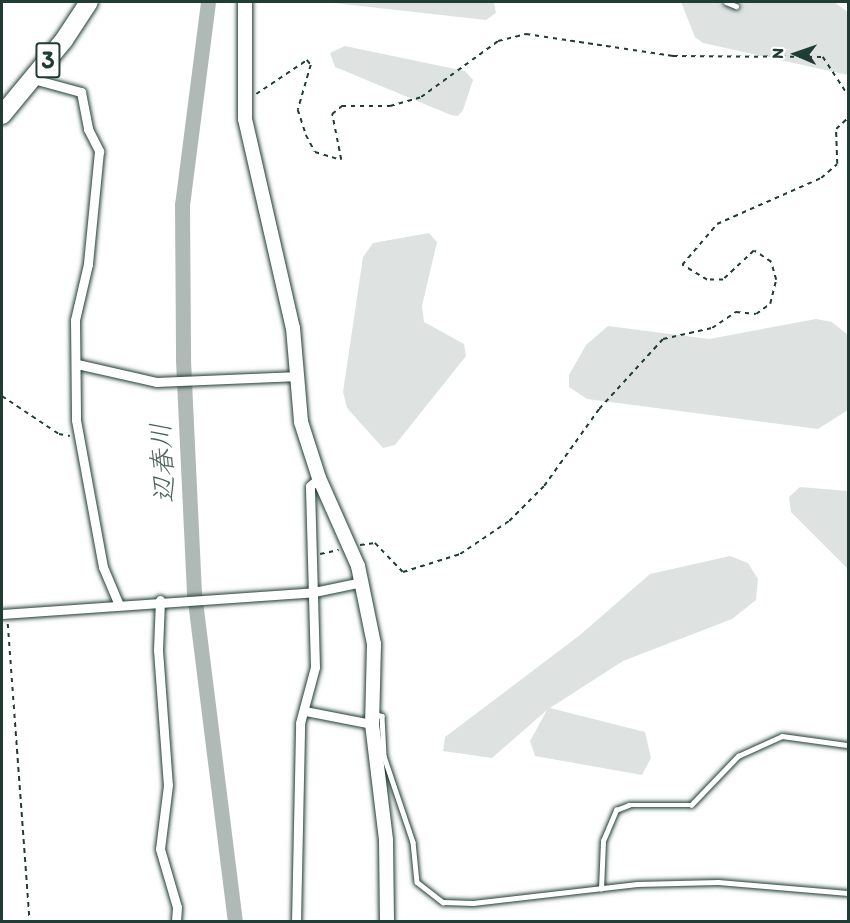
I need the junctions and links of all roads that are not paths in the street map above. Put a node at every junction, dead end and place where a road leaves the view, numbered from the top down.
1 (89, 2) edge
2 (245, 2) edge
3 (726, 2) edge
4 (736, 6) dead end
5 (33, 79) junction
6 (2, 115) edge
7 (77, 364) junction
8 (299, 376) junction
9 (319, 478) junction
10 (362, 582) junction
11 (314, 592) junction
12 (159, 600) junction
13 (119, 605) junction
14 (2, 614) edge
15 (305, 711) junction
16 (372, 719) junction
17 (849, 745) edge
18 (601, 889) junction
19 (849, 893) edge
20 (176, 921) edge
21 (296, 921) edge
22 (387, 921) edge

1 - 5 highway, 3
2 - 8 street
3 - 4 lane
5 - 6 highway, 3
5 - 7 street
7 - 8 street
7 - 13 street
8 - 9 street
9 - 10 street
9 - 11 street
10 - 11 street
10 - 16 street
11 - 12 street
11 - 15 street
12 - 13 street
12 - 20 street
13 - 14 street
15 - 16 street
15 - 21 street
16 - 18 lane
16 - 22 street
17 - 18 lane
18 - 19 lane

